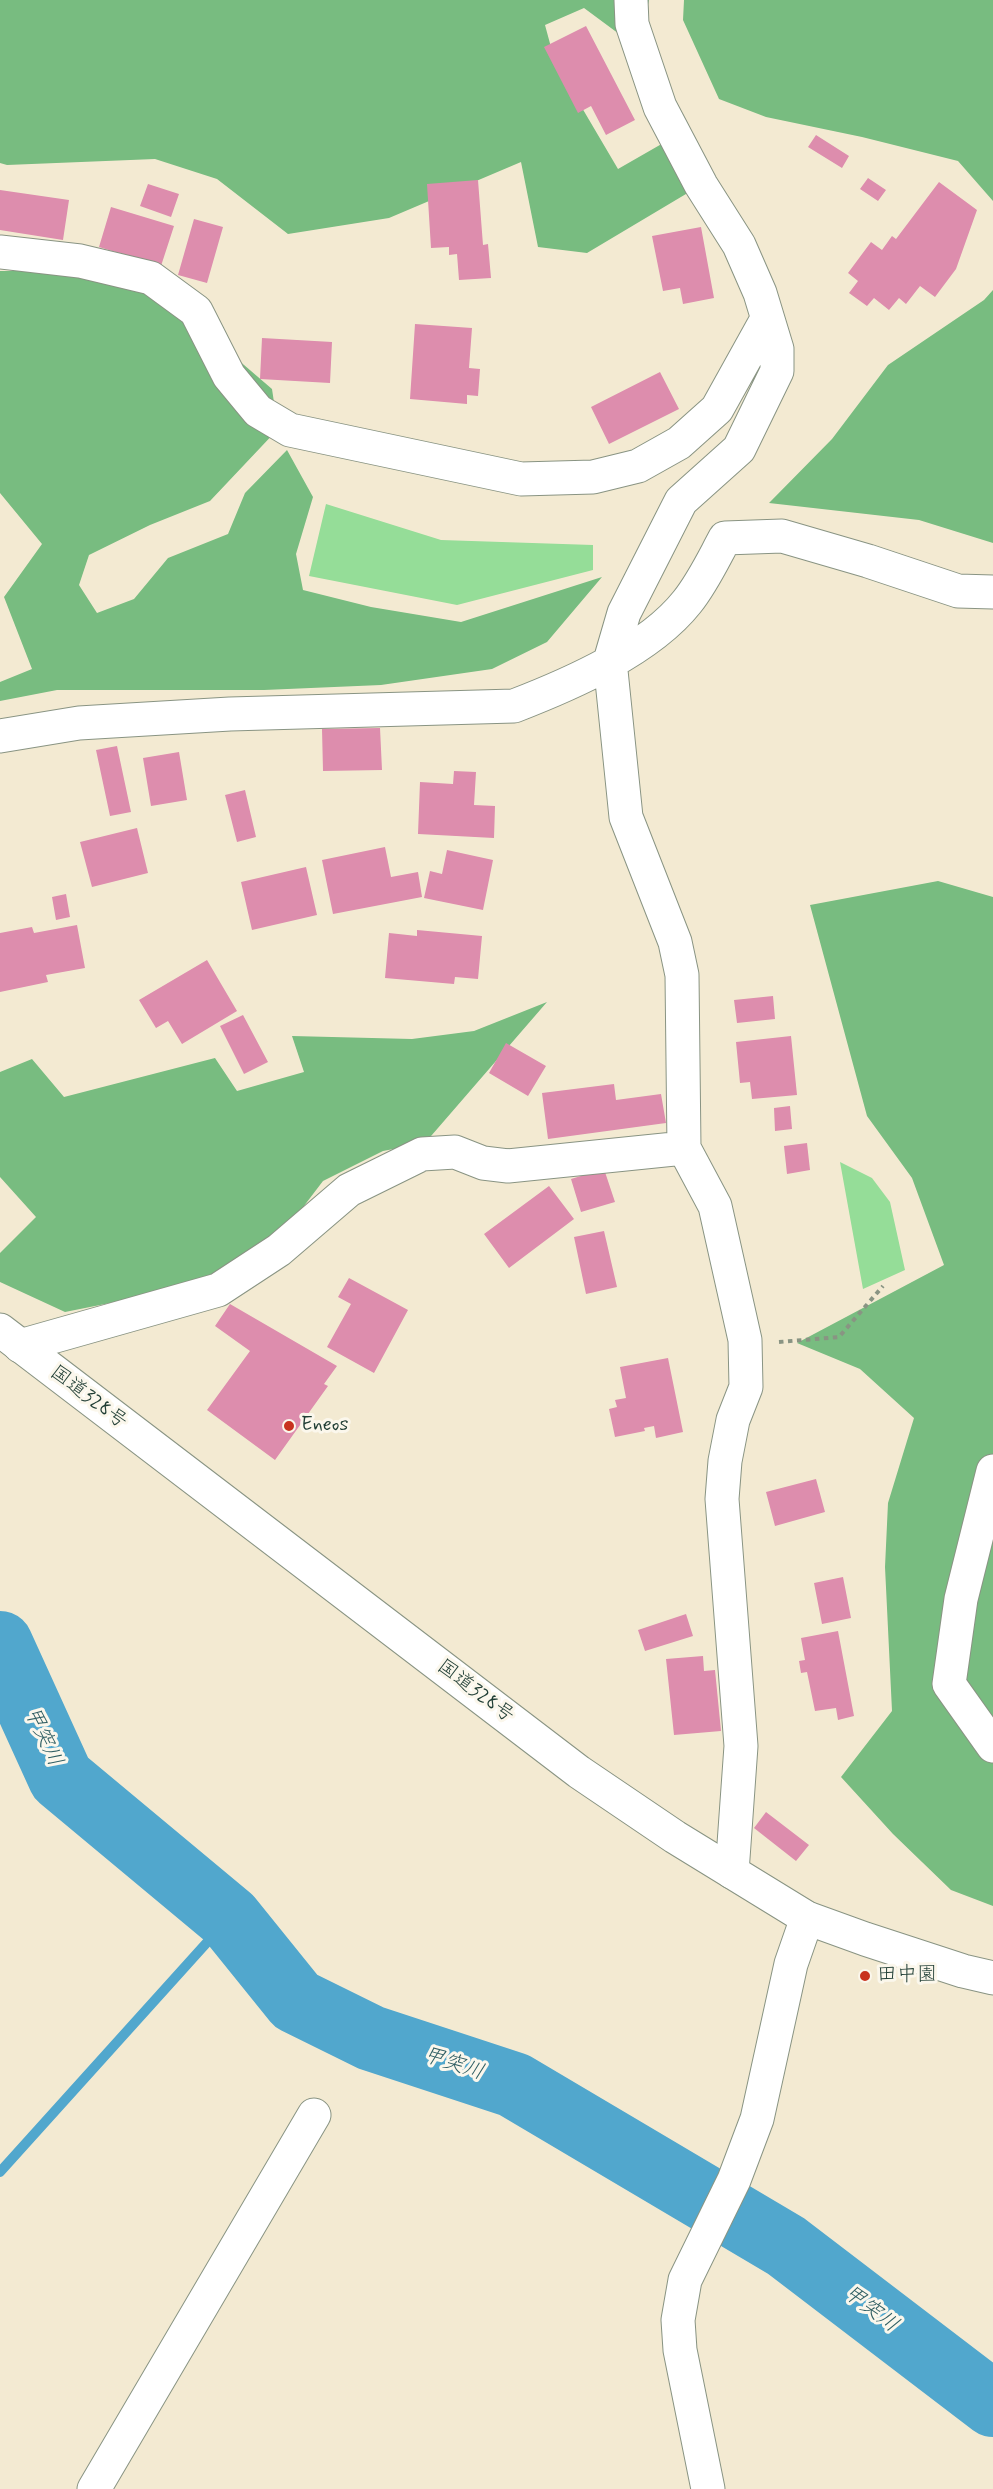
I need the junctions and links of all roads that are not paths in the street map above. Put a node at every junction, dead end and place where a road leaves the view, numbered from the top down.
1 (631, 0) edge
2 (0, 252) edge
3 (767, 319) junction
4 (993, 592) edge
5 (610, 661) junction
6 (0, 736) edge
7 (684, 1148) junction
8 (10, 1338) edge
9 (993, 1471) edge
10 (993, 1746) edge
11 (732, 1872) junction
12 (807, 1918) junction
13 (993, 1978) edge
14 (315, 2115) dead end
15 (94, 2489) edge
16 (708, 2489) edge

1 - 3 main road
2 - 3 main road
3 - 5 main road
4 - 5 main road
5 - 6 main road
5 - 7 main road
7 - 8 main road
7 - 11 main road
8 - 11 main road, 国道328号
9 - 10 main road
11 - 12 main road, 国道328号
12 - 13 main road, 国道328号
12 - 16 main road
14 - 15 main road

